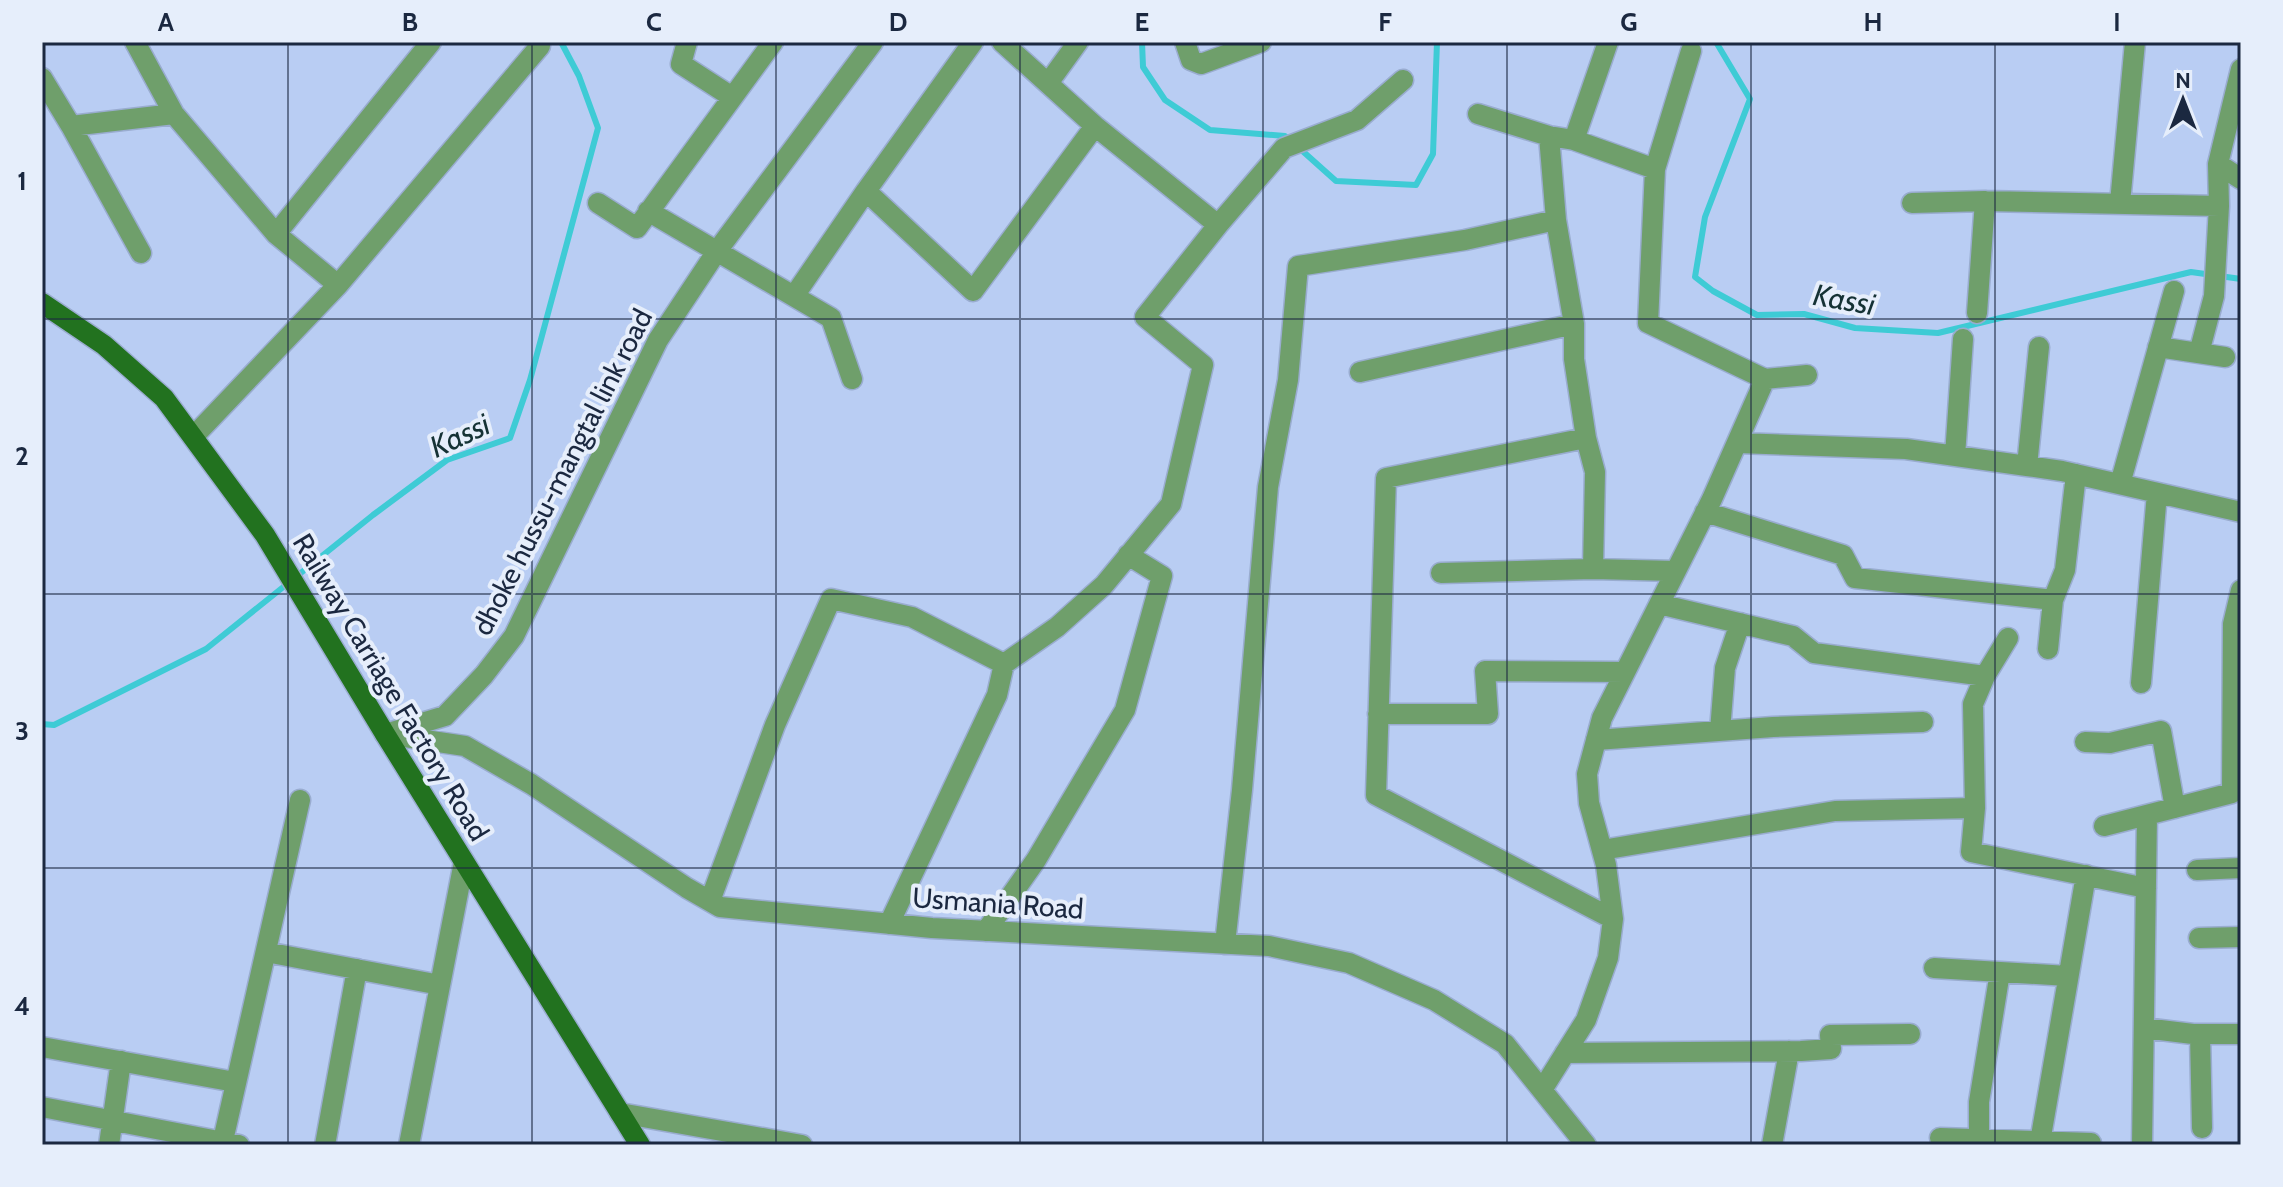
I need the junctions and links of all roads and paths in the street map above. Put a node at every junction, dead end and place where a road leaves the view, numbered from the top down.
1 (135, 42) edge
2 (431, 42) edge
3 (687, 42) edge
4 (773, 42) edge
5 (873, 42) edge
6 (973, 42) edge
7 (1002, 42) edge
8 (1078, 42) edge
9 (1185, 42) edge
10 (1261, 42) edge
11 (1608, 42) edge
12 (2135, 42) edge
13 (540, 46) dead end
14 (1691, 51) dead end
15 (2241, 69) edge
16 (42, 78) edge
17 (1403, 80) dead end
18 (1049, 82) junction
19 (732, 97) junction
20 (174, 114) junction
21 (1478, 114) dead end
22 (71, 126) junction
23 (1095, 126) junction
24 (1549, 136) junction
25 (1574, 140) junction
26 (2218, 164) junction
27 (1655, 169) junction
28 (2241, 179) edge
29 (866, 191) junction
30 (1985, 201) junction
31 (598, 203) dead end
32 (1912, 203) dead end
33 (2120, 203) junction
34 (2219, 206) junction
35 (648, 211) junction
36 (1556, 220) junction
37 (1218, 225) junction
38 (276, 234) junction
39 (717, 251) junction
40 (141, 253) dead end
41 (338, 285) junction
42 (2174, 291) dead end
43 (794, 296) junction
44 (42, 303) edge
45 (1977, 313) dead end
46 (1574, 324) junction
47 (1963, 339) dead end
48 (2039, 347) dead end
49 (2158, 347) junction
50 (2199, 353) junction
51 (2225, 357) dead end
52 (1360, 372) dead end
53 (1807, 375) dead end
54 (852, 379) dead end
55 (1765, 379) junction
56 (194, 436) junction
57 (1586, 438) junction
58 (1738, 443) junction
59 (1955, 456) junction
60 (2027, 466) junction
61 (2076, 474) junction
62 (2120, 484) junction
63 (2157, 493) junction
64 (1705, 512) junction
65 (2241, 512) edge
66 (1128, 555) junction
67 (1593, 569) junction
68 (1675, 571) junction
69 (1441, 573) dead end
70 (2053, 600) junction
71 (2240, 601) edge
72 (1659, 604) junction
73 (1740, 623) junction
74 (2008, 638) dead end
75 (2048, 649) dead end
76 (1004, 664) junction
77 (1625, 672) junction
78 (1985, 676) junction
79 (2141, 683) dead end
80 (2237, 708) edge
81 (1378, 714) junction
82 (1923, 722) dead end
83 (1720, 731) junction
84 (385, 734) junction
85 (1596, 740) junction
86 (2085, 742) dead end
87 (2237, 770) edge
88 (300, 800) dead end
89 (1975, 808) junction
90 (2175, 808) junction
91 (2147, 815) junction
92 (2104, 826) dead end
93 (1602, 850) junction
94 (464, 862) junction
95 (2241, 868) edge
96 (2197, 870) dead end
97 (2086, 875) junction
98 (2146, 888) junction
99 (710, 901) junction
100 (1613, 919) junction
101 (889, 924) junction
102 (986, 931) junction
103 (2241, 937) edge
104 (2199, 938) dead end
105 (1225, 944) junction
106 (266, 952) junction
107 (1934, 968) dead end
108 (357, 969) junction
109 (2000, 972) junction
110 (2068, 976) junction
111 (440, 985) junction
112 (2144, 1028) junction
113 (1910, 1034) dead end
114 (2200, 1034) junction
115 (2241, 1034) edge
116 (42, 1047) edge
117 (1789, 1051) junction
118 (1565, 1053) junction
119 (121, 1061) junction
120 (235, 1082) junction
121 (1542, 1090) junction
122 (42, 1107) edge
123 (620, 1113) junction
124 (113, 1120) junction
125 (2202, 1128) dead end
126 (1940, 1138) dead end
127 (1979, 1139) junction
128 (2040, 1142) junction
129 (2091, 1143) edge
130 (228, 1144) edge
131 (109, 1145) edge
132 (325, 1145) edge
133 (409, 1145) edge
134 (640, 1145) edge
135 (802, 1145) edge
136 (1586, 1145) edge
137 (1772, 1145) edge
138 (2142, 1145) edge

1 - 20 street
2 - 38 street
3 - 19 street
4 - 19 street
5 - 39 street, dhoke hussu-mangtal link road
6 - 29 street
7 - 18 street
8 - 18 street
9 - 10 street
11 - 25 street
12 - 33 street
13 - 41 street
14 - 27 street
15 - 26 street
16 - 22 street
17 - 37 street
18 - 23 street
19 - 35 street
20 - 22 street
20 - 38 street
21 - 24 street
22 - 40 street
23 - 29 street
23 - 37 street
24 - 25 street
24 - 36 street
25 - 27 street
26 - 28 street
26 - 34 street
27 - 55 street
29 - 43 street
30 - 32 street
30 - 33 street
30 - 45 street
31 - 35 street
33 - 34 street
34 - 50 street
35 - 39 street
36 - 46 street
36 - 105 street
37 - 66 street
38 - 41 street
39 - 43 street
39 - 84 street, dhoke hussu-mangtal link road
41 - 56 street
42 - 49 street
43 - 54 street
44 - 56 main road, Railway Carriage Factory Road
46 - 52 street
46 - 57 street
47 - 59 street
48 - 60 street
49 - 50 street
49 - 62 street
50 - 51 street
53 - 55 street
55 - 58 street
56 - 84 main road, Railway Carriage Factory Road
57 - 67 street
57 - 81 street
58 - 59 street
58 - 64 street
59 - 60 street
60 - 61 street
61 - 62 street
61 - 70 street
62 - 63 street
63 - 65 street
63 - 79 street
64 - 68 street
64 - 70 street
66 - 76 street
66 - 102 street
67 - 68 street
67 - 69 street
68 - 72 street
70 - 75 street
71 - 80 street
72 - 73 street
72 - 77 street
73 - 78 street
73 - 83 street
74 - 78 street
76 - 99 street
76 - 101 street
77 - 81 street
77 - 85 street
78 - 89 street
80 - 87 street
81 - 100 street
82 - 83 street
83 - 85 street
84 - 94 main road, Railway Carriage Factory Road
84 - 99 street, Usmania Road
85 - 93 street
86 - 90 street
87 - 90 street
88 - 106 street
89 - 93 street
89 - 97 street
90 - 91 street
91 - 92 street
91 - 98 street
93 - 100 street
94 - 111 street
94 - 123 main road, Railway Carriage Factory Road
95 - 96 street
97 - 98 street
97 - 110 street
98 - 112 street
99 - 101 street, Usmania Road
100 - 118 street
101 - 102 street, Usmania Road
102 - 105 street, Usmania Road
103 - 104 street
105 - 121 street, Usmania Road
106 - 108 street
106 - 120 street
107 - 109 street
108 - 111 street
108 - 132 street
109 - 110 street
109 - 127 street
110 - 128 street
111 - 133 street
112 - 114 street
112 - 138 street
113 - 117 street
114 - 115 street
114 - 125 street
116 - 119 street
117 - 118 street
117 - 137 street
118 - 121 street
119 - 120 street
119 - 124 street
120 - 130 street
121 - 136 street, Usmania Road
122 - 124 street
123 - 134 main road, Railway Carriage Factory Road
123 - 135 street
124 - 130 street
124 - 131 street
126 - 127 street
127 - 128 street
128 - 129 street

